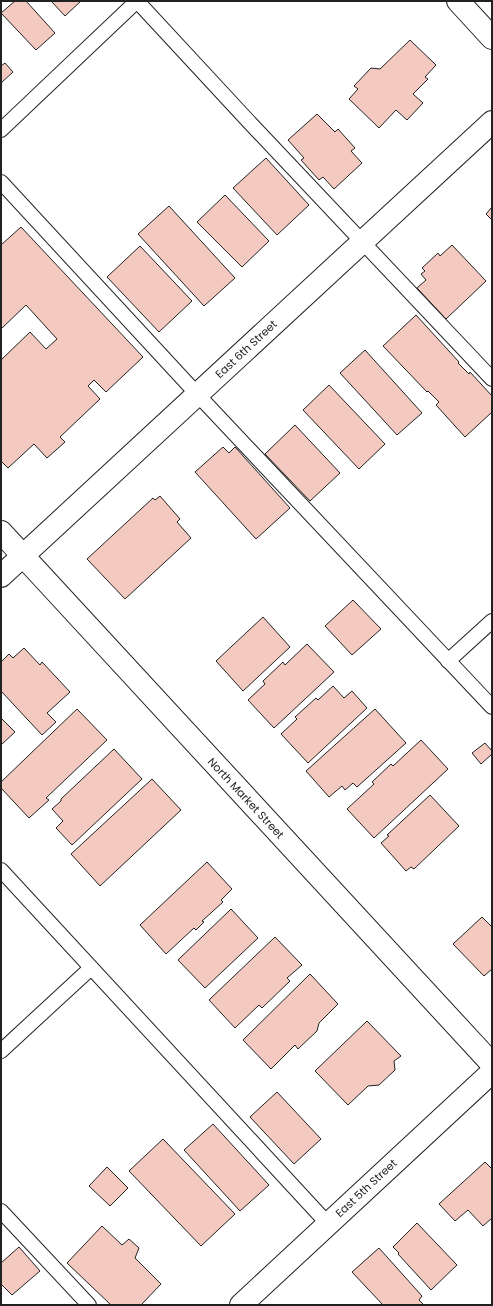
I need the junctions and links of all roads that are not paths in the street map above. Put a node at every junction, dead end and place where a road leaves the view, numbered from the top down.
1 (137, 1) edge
2 (458, 1) edge
3 (492, 38) edge
4 (492, 122) edge
5 (1, 130) edge
6 (1, 182) edge
7 (362, 242) junction
8 (492, 379) edge
9 (197, 394) junction
10 (1, 532) edge
11 (23, 556) junction
12 (1, 576) edge
13 (492, 621) edge
14 (448, 661) junction
15 (492, 707) edge
16 (1, 870) edge
17 (92, 968) junction
18 (1, 1051) edge
19 (492, 1064) edge
20 (492, 1072) edge
21 (1, 1211) edge
22 (328, 1224) junction
23 (89, 1305) edge
24 (241, 1305) edge

1 - 5 lane
1 - 7 lane
2 - 3 street
4 - 7 street, East 6th Street
6 - 9 lane
7 - 8 lane
7 - 9 street, East 6th Street
9 - 11 street, East 6th Street
9 - 14 lane
10 - 11 street, North Market Street
11 - 12 street, East 6th Street
11 - 19 street, North Market Street
13 - 14 lane
14 - 15 lane
16 - 17 lane
17 - 18 lane
17 - 22 lane
20 - 22 street, East 5th Street
21 - 23 lane
22 - 24 street, East 5th Street

